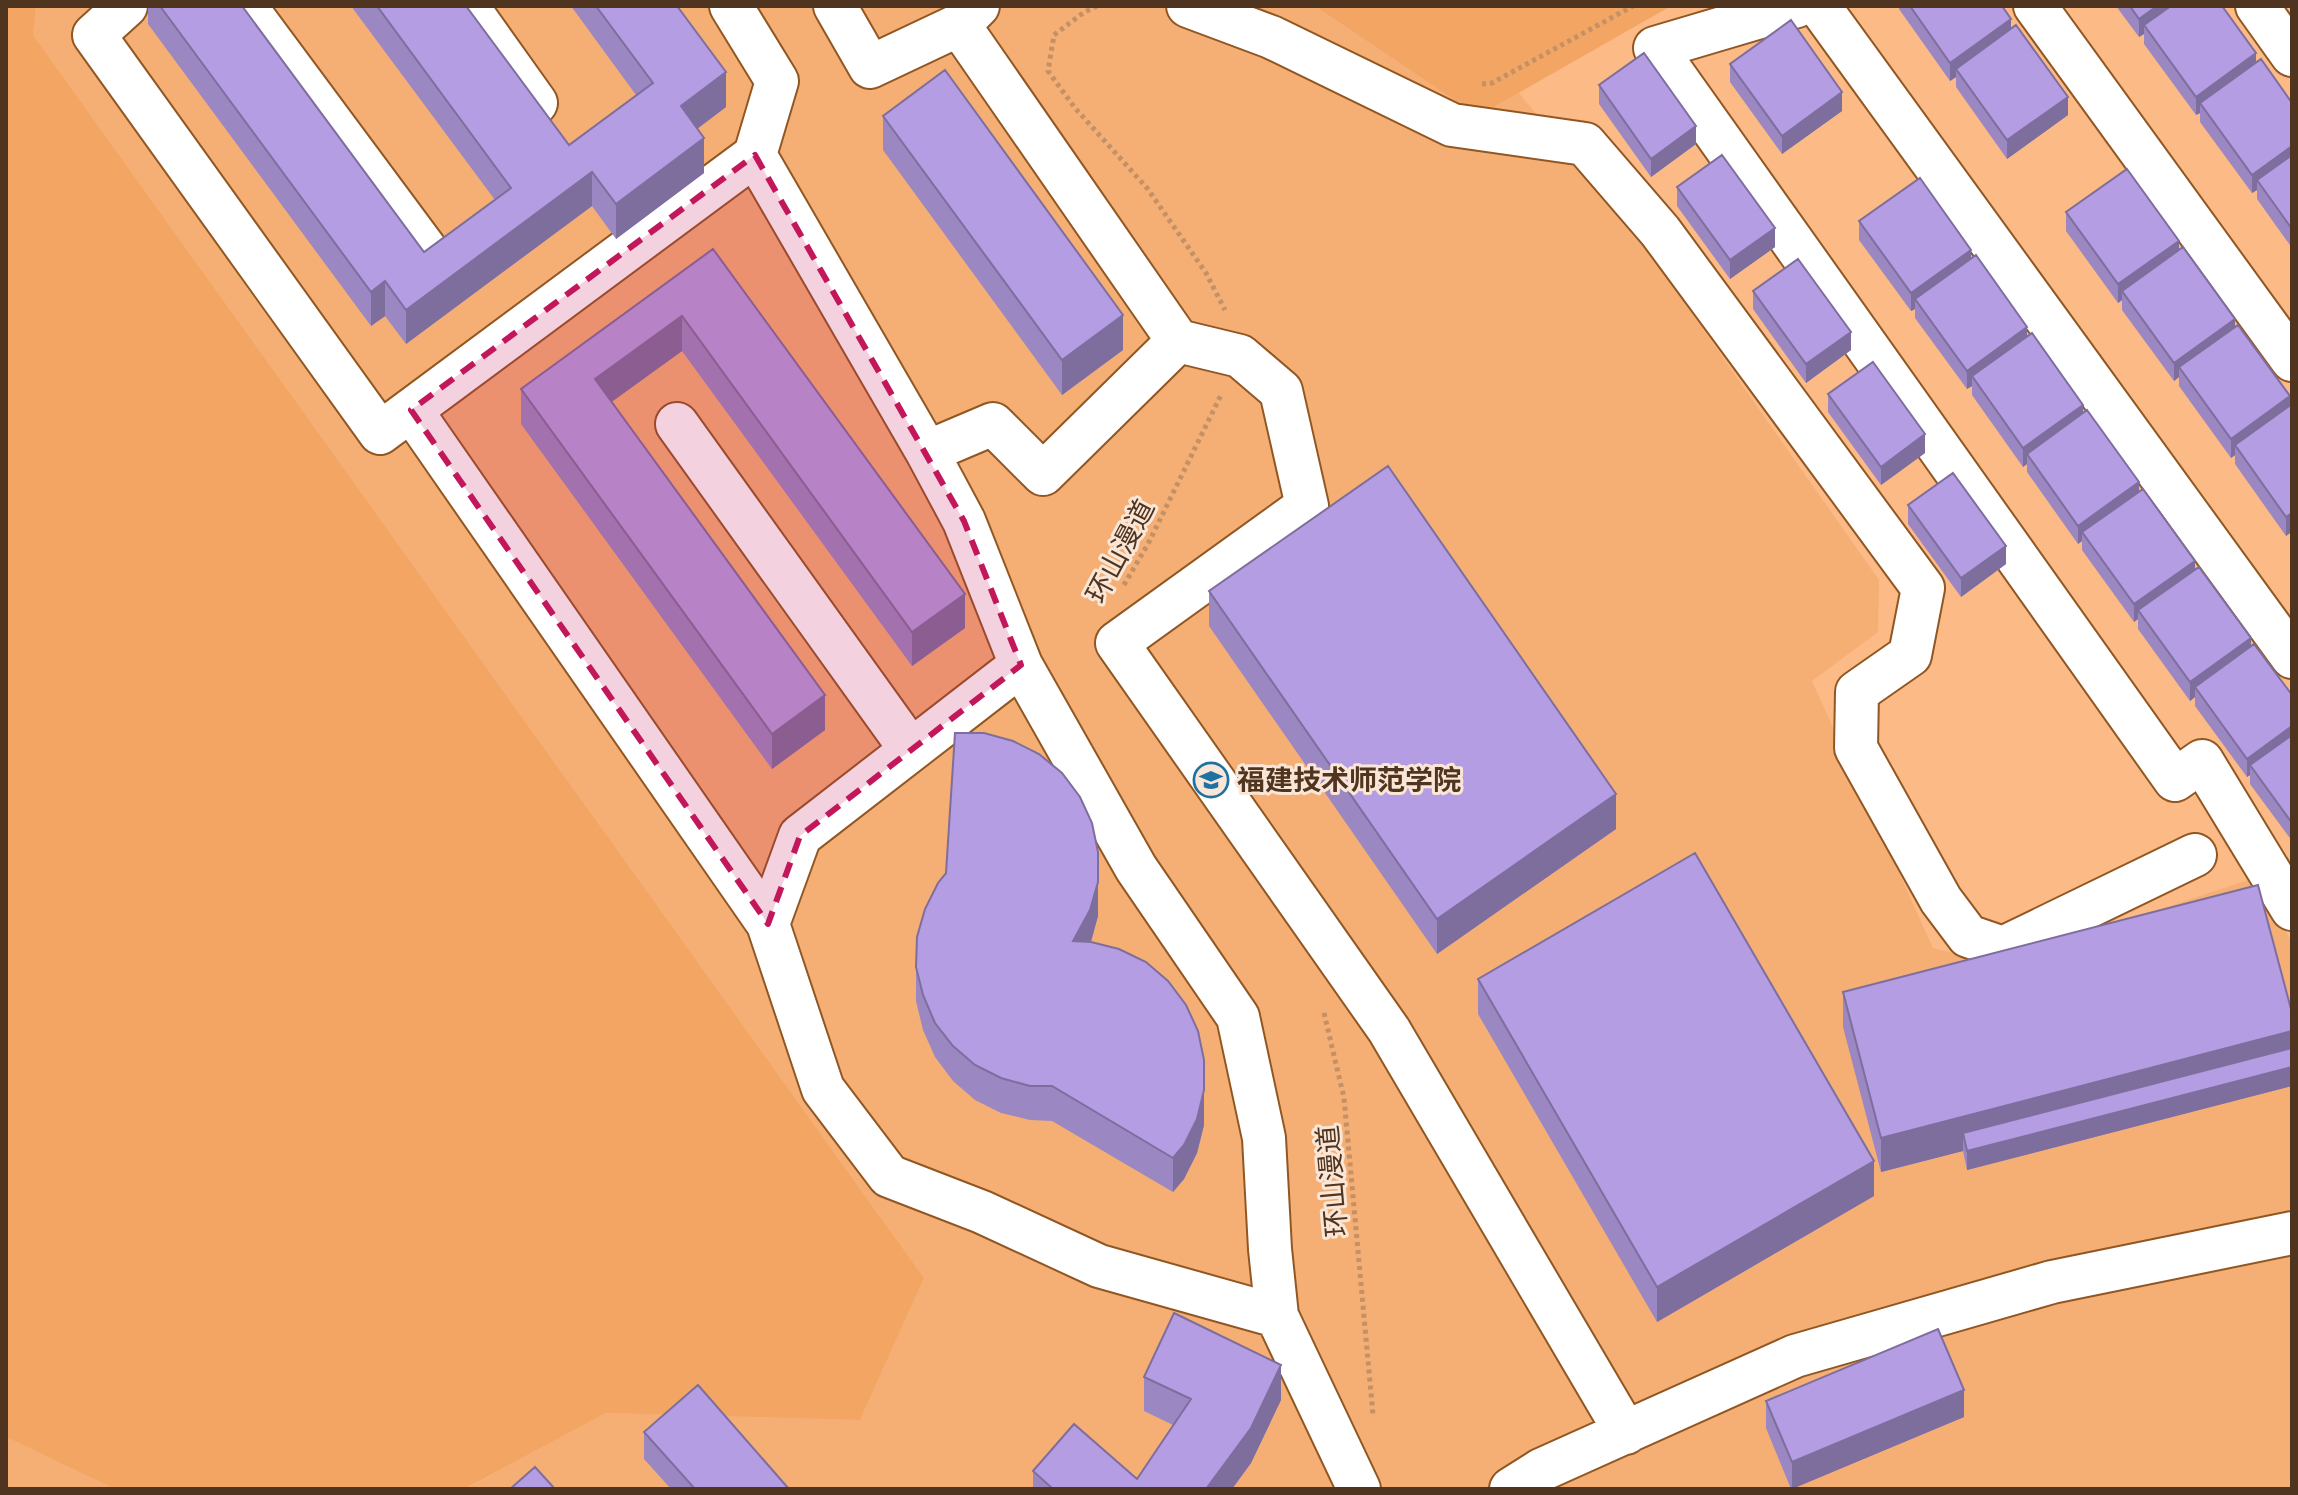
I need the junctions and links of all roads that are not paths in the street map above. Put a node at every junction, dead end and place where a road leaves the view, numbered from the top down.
1 (126, 6) edge
2 (245, 6) edge
3 (467, 6) edge
4 (731, 6) edge
5 (835, 6) edge
6 (1188, 6) edge
7 (1797, 6) edge
8 (1819, 6) edge
9 (2035, 6) edge
10 (2257, 6) edge
11 (969, 16) edge
12 (2292, 55) edge
13 (558, 134) edge
14 (755, 155) junction
15 (435, 262) edge
16 (1178, 341) junction
17 (2292, 360) edge
18 (411, 410) junction
19 (677, 424) dead end
20 (927, 452) junction
21 (2292, 657) edge
22 (1021, 665) junction
23 (911, 750) junction
24 (2195, 855) dead end
25 (2292, 909) edge
26 (768, 924) junction
27 (2292, 1233) edge
28 (1277, 1316) junction
29 (1626, 1433) junction
30 (1359, 1489) edge
31 (1511, 1489) edge

1 - 18 street
2 - 15 street
3 - 13 street
4 - 14 street
5 - 11 street
6 - 24 street
7 - 25 street
8 - 21 street
9 - 17 street
10 - 12 street
11 - 16 street
14 - 18 street
14 - 20 street
16 - 20 street
16 - 29 street
18 - 26 street
19 - 23 street
20 - 22 street
22 - 23 street
22 - 28 street
23 - 26 street
26 - 28 street
27 - 29 street
28 - 30 street
29 - 31 street

